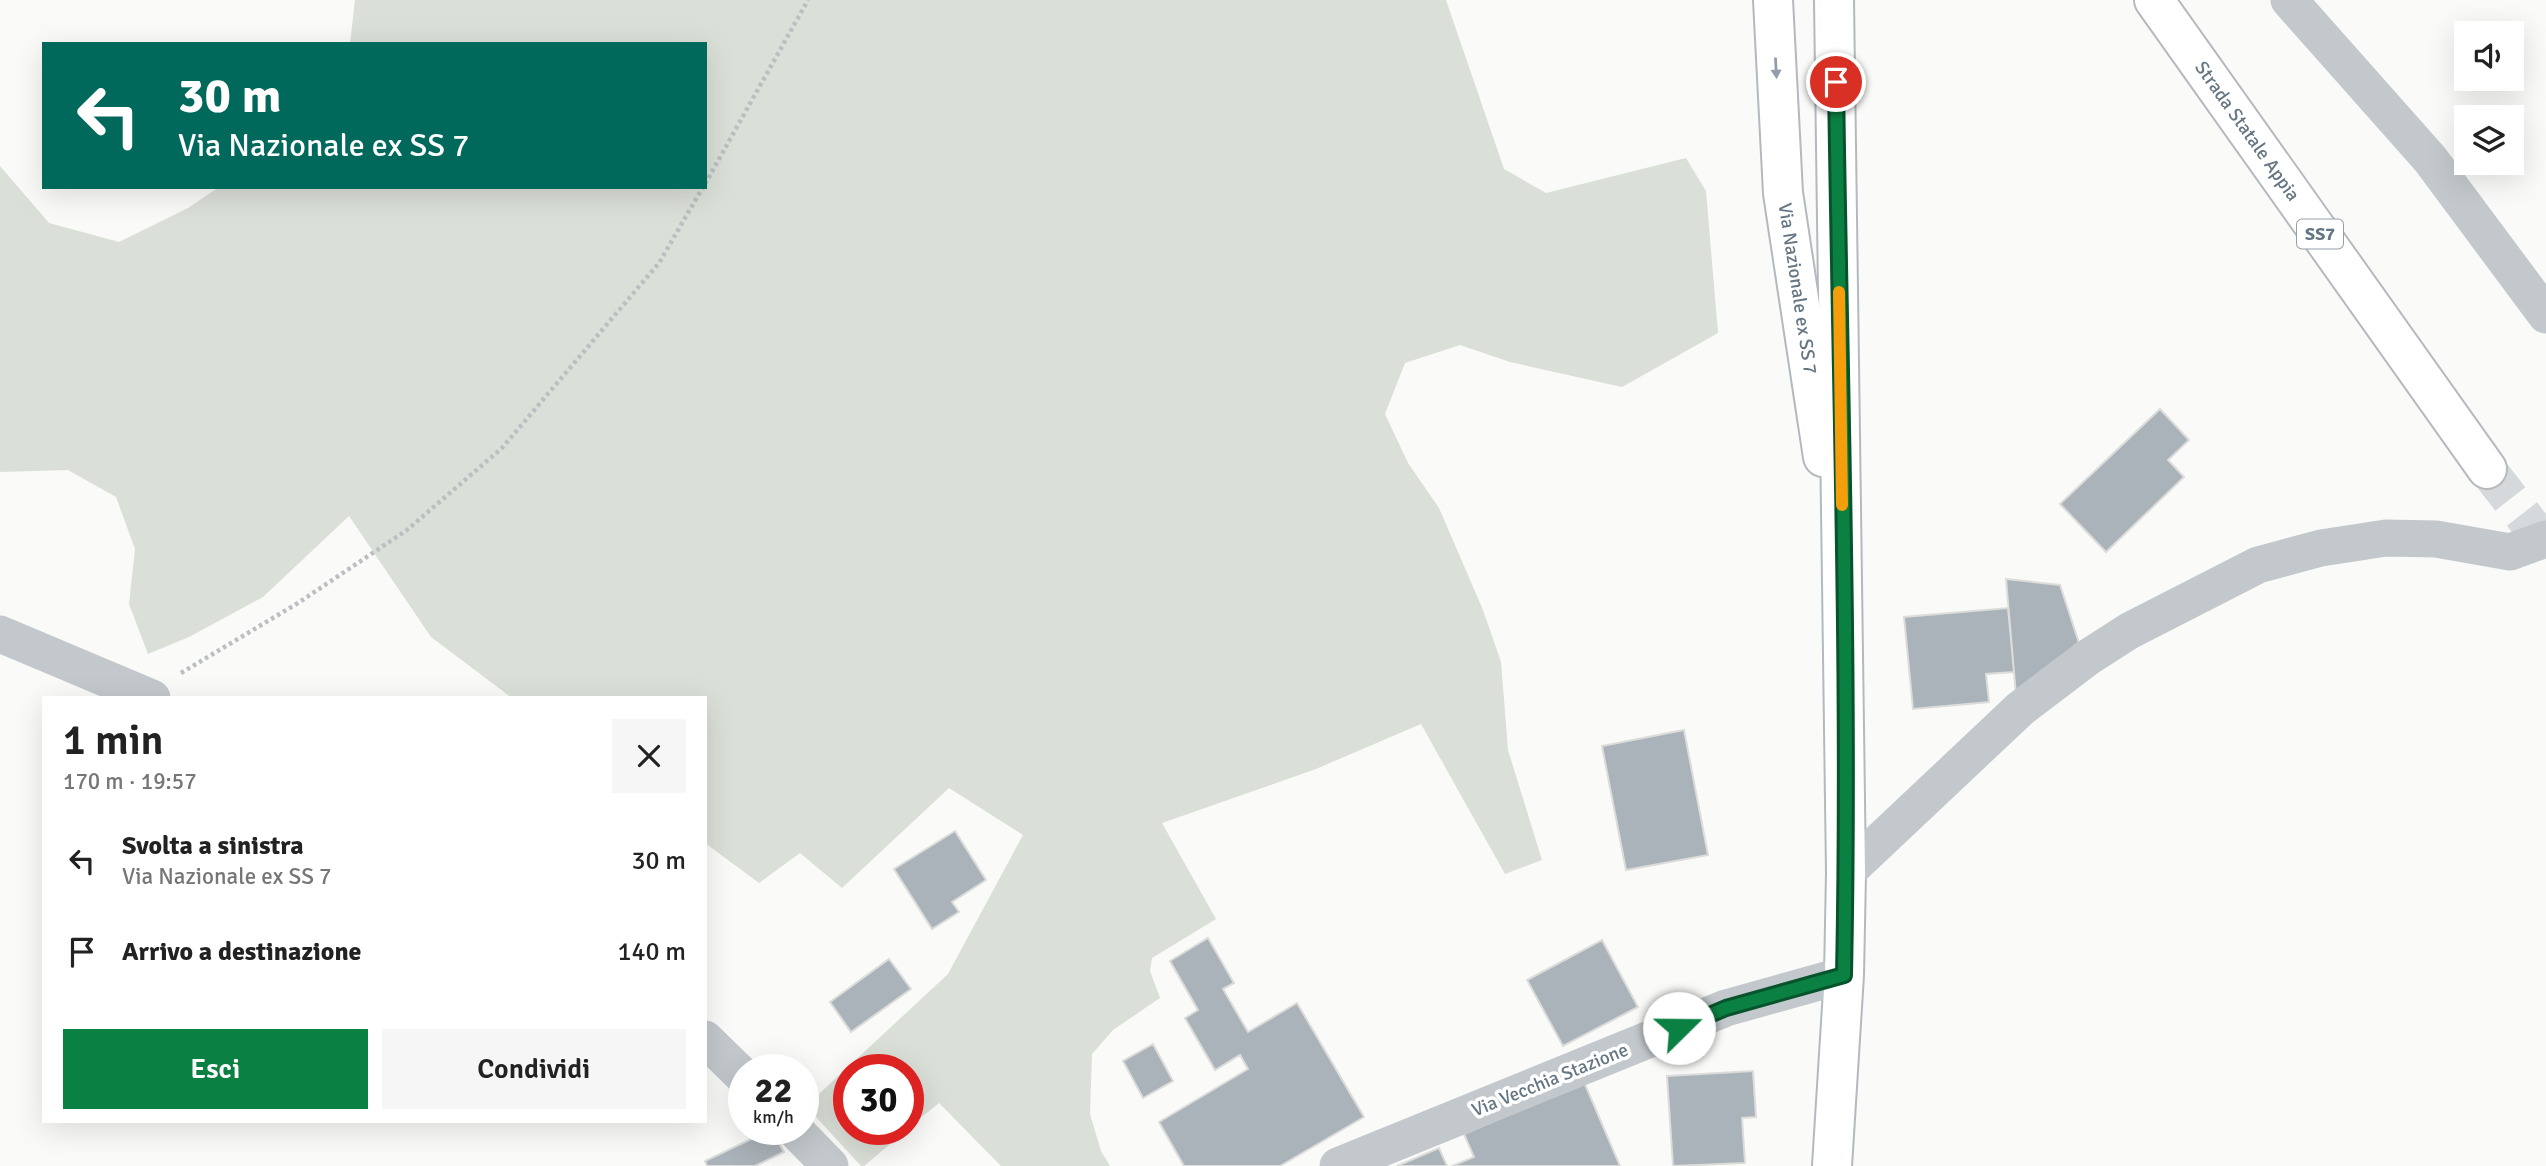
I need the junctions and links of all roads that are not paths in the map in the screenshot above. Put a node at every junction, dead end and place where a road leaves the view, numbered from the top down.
1 (1773, 0) edge
2 (1834, 0) edge
3 (2154, 0) edge
4 (2289, 0) edge
5 (2546, 315) edge
6 (2487, 469) tunnel mouth
7 (2546, 539) edge
8 (1843, 576) junction
9 (0, 634) edge
10 (148, 696) edge
11 (1846, 873) junction
12 (1844, 975) junction
13 (707, 1041) edge
14 (728, 1061) edge
15 (810, 1145) edge
16 (830, 1166) edge
17 (1338, 1166) edge
18 (1832, 1166) edge

1 -> 8 street, Via Nazionale ex SS 7
2 - 8 street, Via Nazionale ex SS 7
3 - 6 street, Strada Statale Appia / SS7
4 - 5 street
7 - 11 street
8 - 11 street, Via Nazionale ex SS 7
9 - 10 street
11 - 12 street, Via Nazionale ex SS 7
12 - 17 street, Via Vecchia Stazione
12 - 18 street, Via Nazionale ex SS 7
13 - 14 street
15 - 16 street

